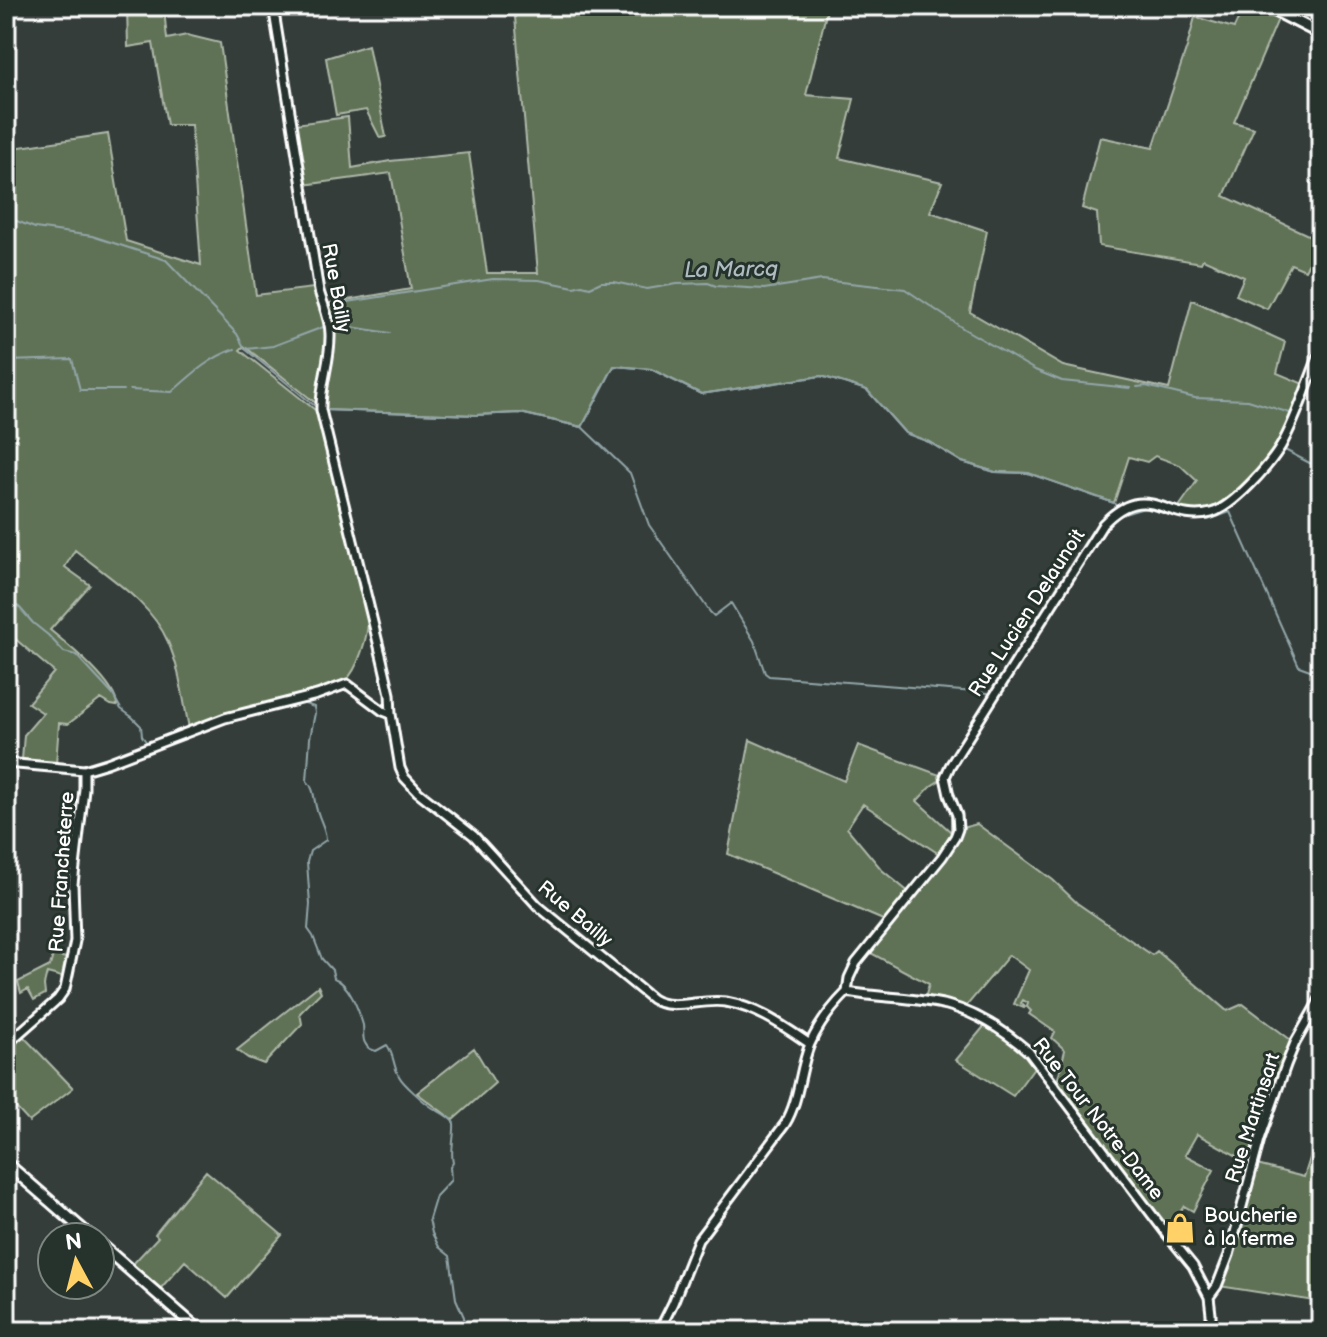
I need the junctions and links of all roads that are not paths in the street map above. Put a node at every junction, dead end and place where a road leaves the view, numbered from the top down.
1 (273, 6) edge
2 (1266, 6) edge
3 (1321, 34) edge
4 (1321, 350) edge
5 (391, 714) junction
6 (6, 763) edge
7 (84, 770) junction
8 (847, 992) junction
9 (1321, 997) edge
10 (810, 1044) junction
11 (6, 1045) edge
12 (6, 1163) edge
13 (73, 1221) edge
14 (116, 1258) edge
15 (1209, 1297) junction
16 (200, 1331) edge
17 (659, 1331) edge
18 (1211, 1331) edge

1 - 5 street, Rue Bailly
2 - 3 street
4 - 8 street, Rue Lucien Delaunoit
5 - 7 street, Rue Francheterre
5 - 10 street, Rue Bailly
6 - 7 street, Rue Francheterre
7 - 11 street, Rue Francheterre
8 - 10 street
8 - 15 street, Rue Tour Notre-Dame
9 - 15 street, Rue Martinsart
10 - 17 street
12 - 13 street
14 - 16 street
15 - 18 street, Rue Tour Notre-Dame

